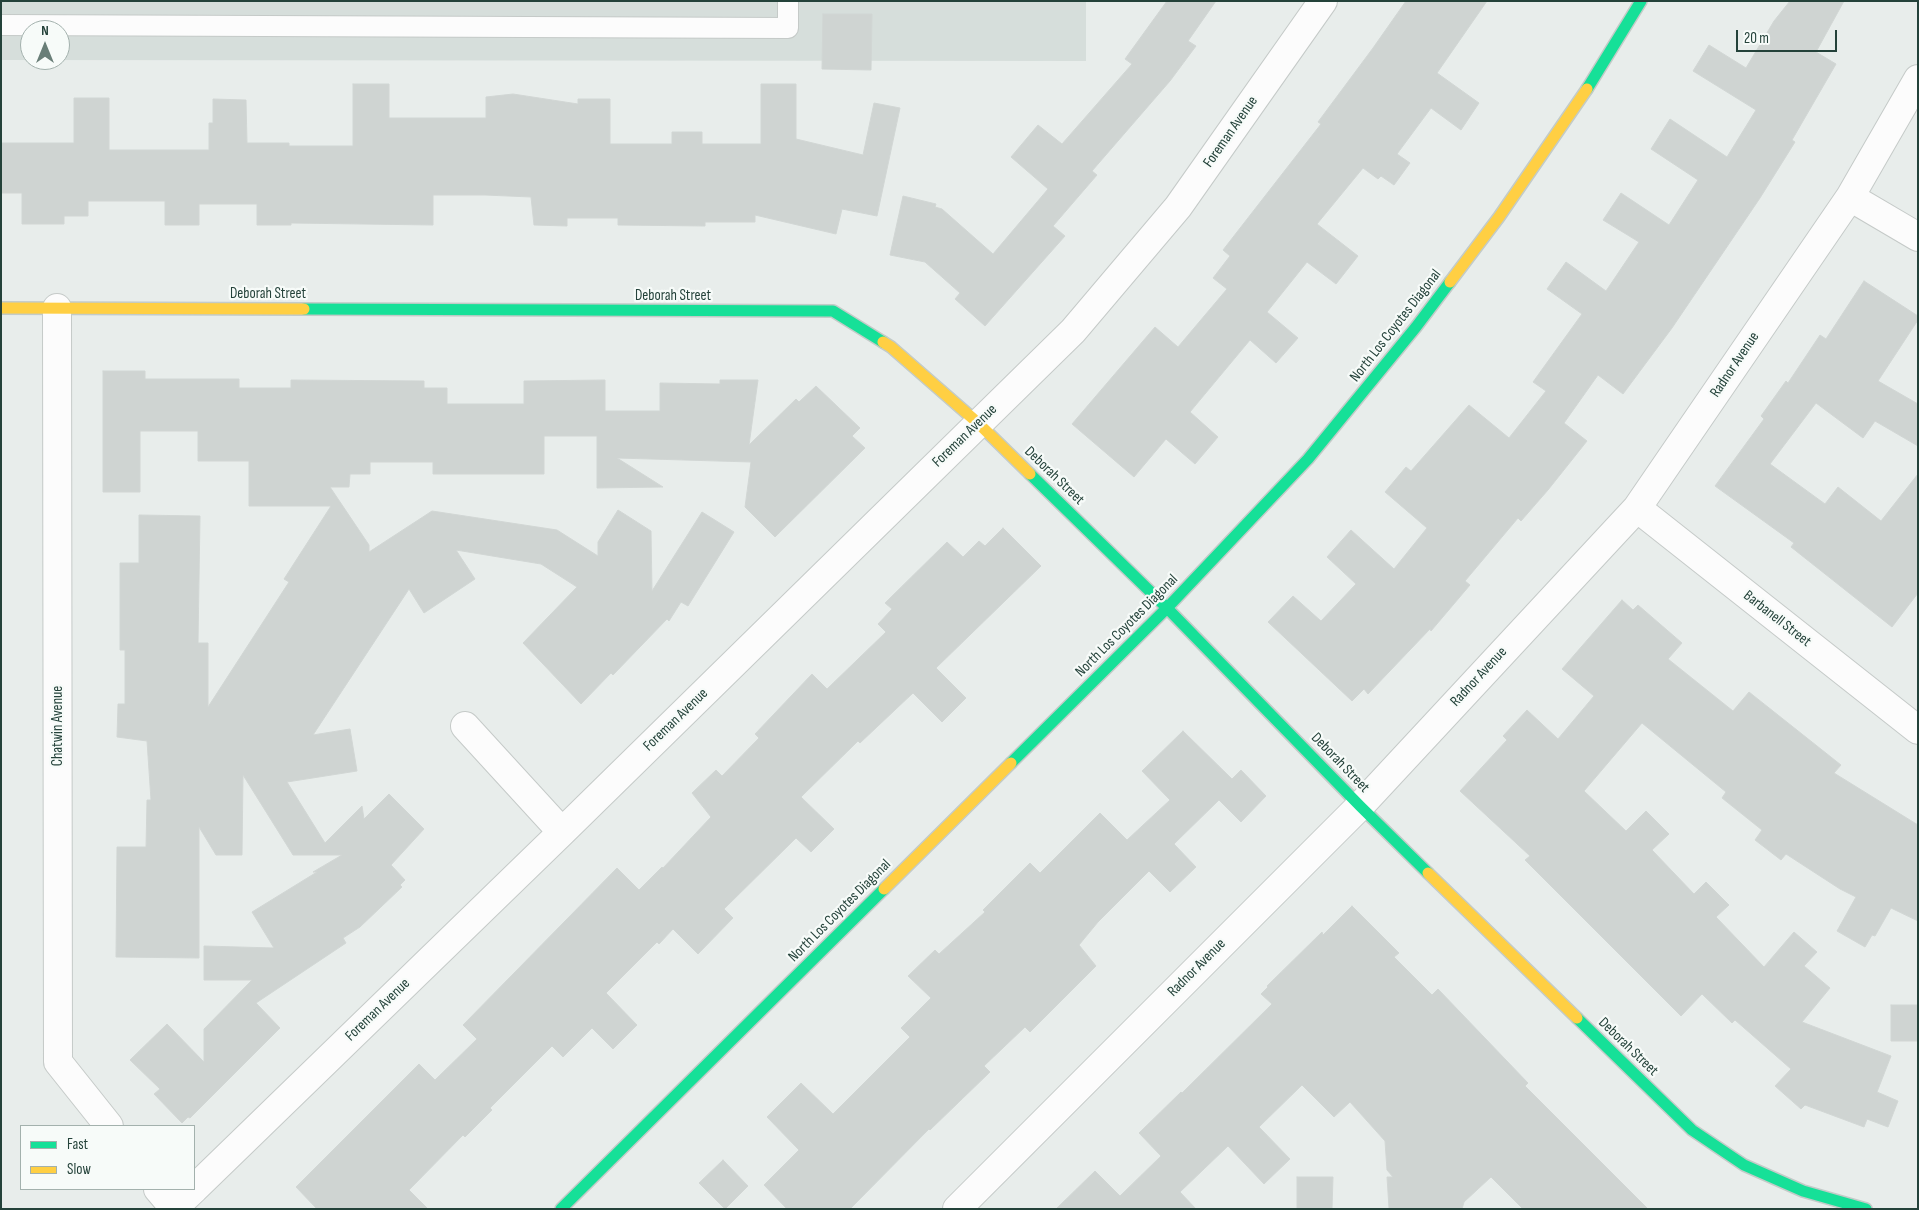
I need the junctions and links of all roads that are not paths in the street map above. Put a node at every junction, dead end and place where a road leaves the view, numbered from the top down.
1 (788, 1) edge
2 (1323, 1) edge
3 (1641, 1) edge
4 (1, 25) edge
5 (1918, 79) edge
6 (1850, 197) junction
7 (1918, 237) edge
8 (1, 308) edge
9 (57, 308) junction
10 (978, 423) junction
11 (1637, 508) junction
12 (1167, 608) junction
13 (465, 726) dead end
14 (1918, 730) edge
15 (1360, 806) junction
16 (562, 832) junction
17 (108, 1125) edge
18 (195, 1188) edge
19 (192, 1190) edge
20 (168, 1202) edge
21 (561, 1209) edge
22 (957, 1209) edge
23 (1866, 1209) edge

1 - 4 lane
2 - 10 street, Foreman Avenue
3 - 12 street, North Los Coyotes Diagonal
5 - 6 street, Radnor Avenue
6 - 7 street
6 - 11 street, Radnor Avenue
8 - 9 street, Deborah Street
9 - 10 street, Deborah Street
9 - 17 street, Chatwin Avenue
10 - 12 street, Deborah Street
10 - 16 street, Foreman Avenue
11 - 14 street, Barbanell Street
11 - 15 street, Radnor Avenue
12 - 15 street, Deborah Street
12 - 21 street, North Los Coyotes Diagonal
13 - 16 street
15 - 22 street, Radnor Avenue
15 - 23 street, Deborah Street
16 - 18 street, Foreman Avenue
19 - 20 street, Foreman Avenue

